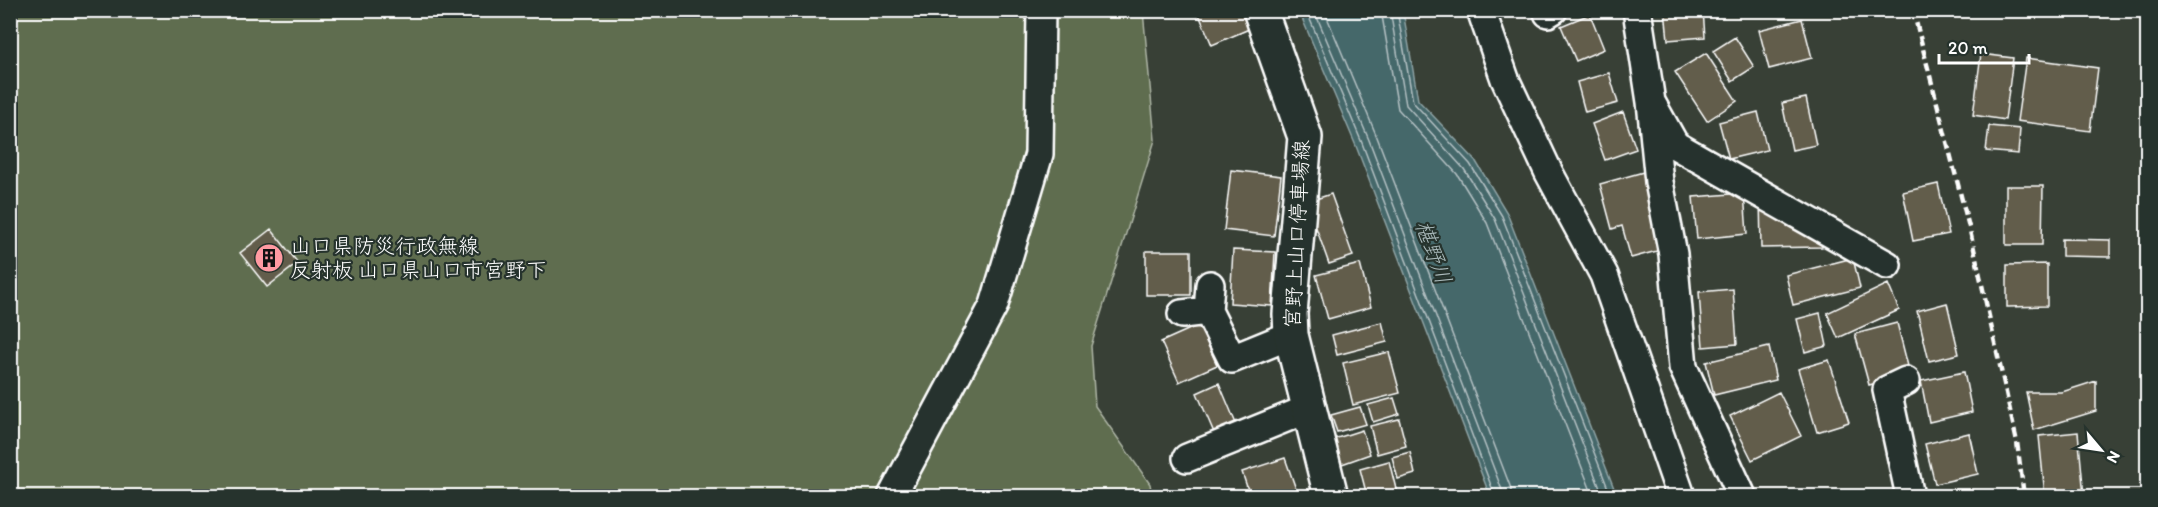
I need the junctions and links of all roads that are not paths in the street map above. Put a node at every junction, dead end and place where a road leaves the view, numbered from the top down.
1 (1041, 10) edge
2 (1260, 10) edge
3 (1481, 10) edge
4 (1637, 10) edge
5 (1652, 102) junction
6 (1887, 265) dead end
7 (1200, 304) dead end
8 (1291, 335) junction
9 (1886, 389) dead end
10 (1308, 409) junction
11 (1187, 458) dead end
12 (892, 496) edge
13 (1331, 496) edge
14 (1681, 496) edge
15 (1742, 496) edge
16 (1910, 496) edge

1 - 12 street
2 - 8 main road, 宮野上山口停車場線
3 - 14 street
4 - 5 street
5 - 6 street
5 - 15 street
7 - 8 street
8 - 10 main road, 宮野上山口停車場線
9 - 16 street
10 - 11 street
10 - 13 main road, 宮野上山口停車場線

